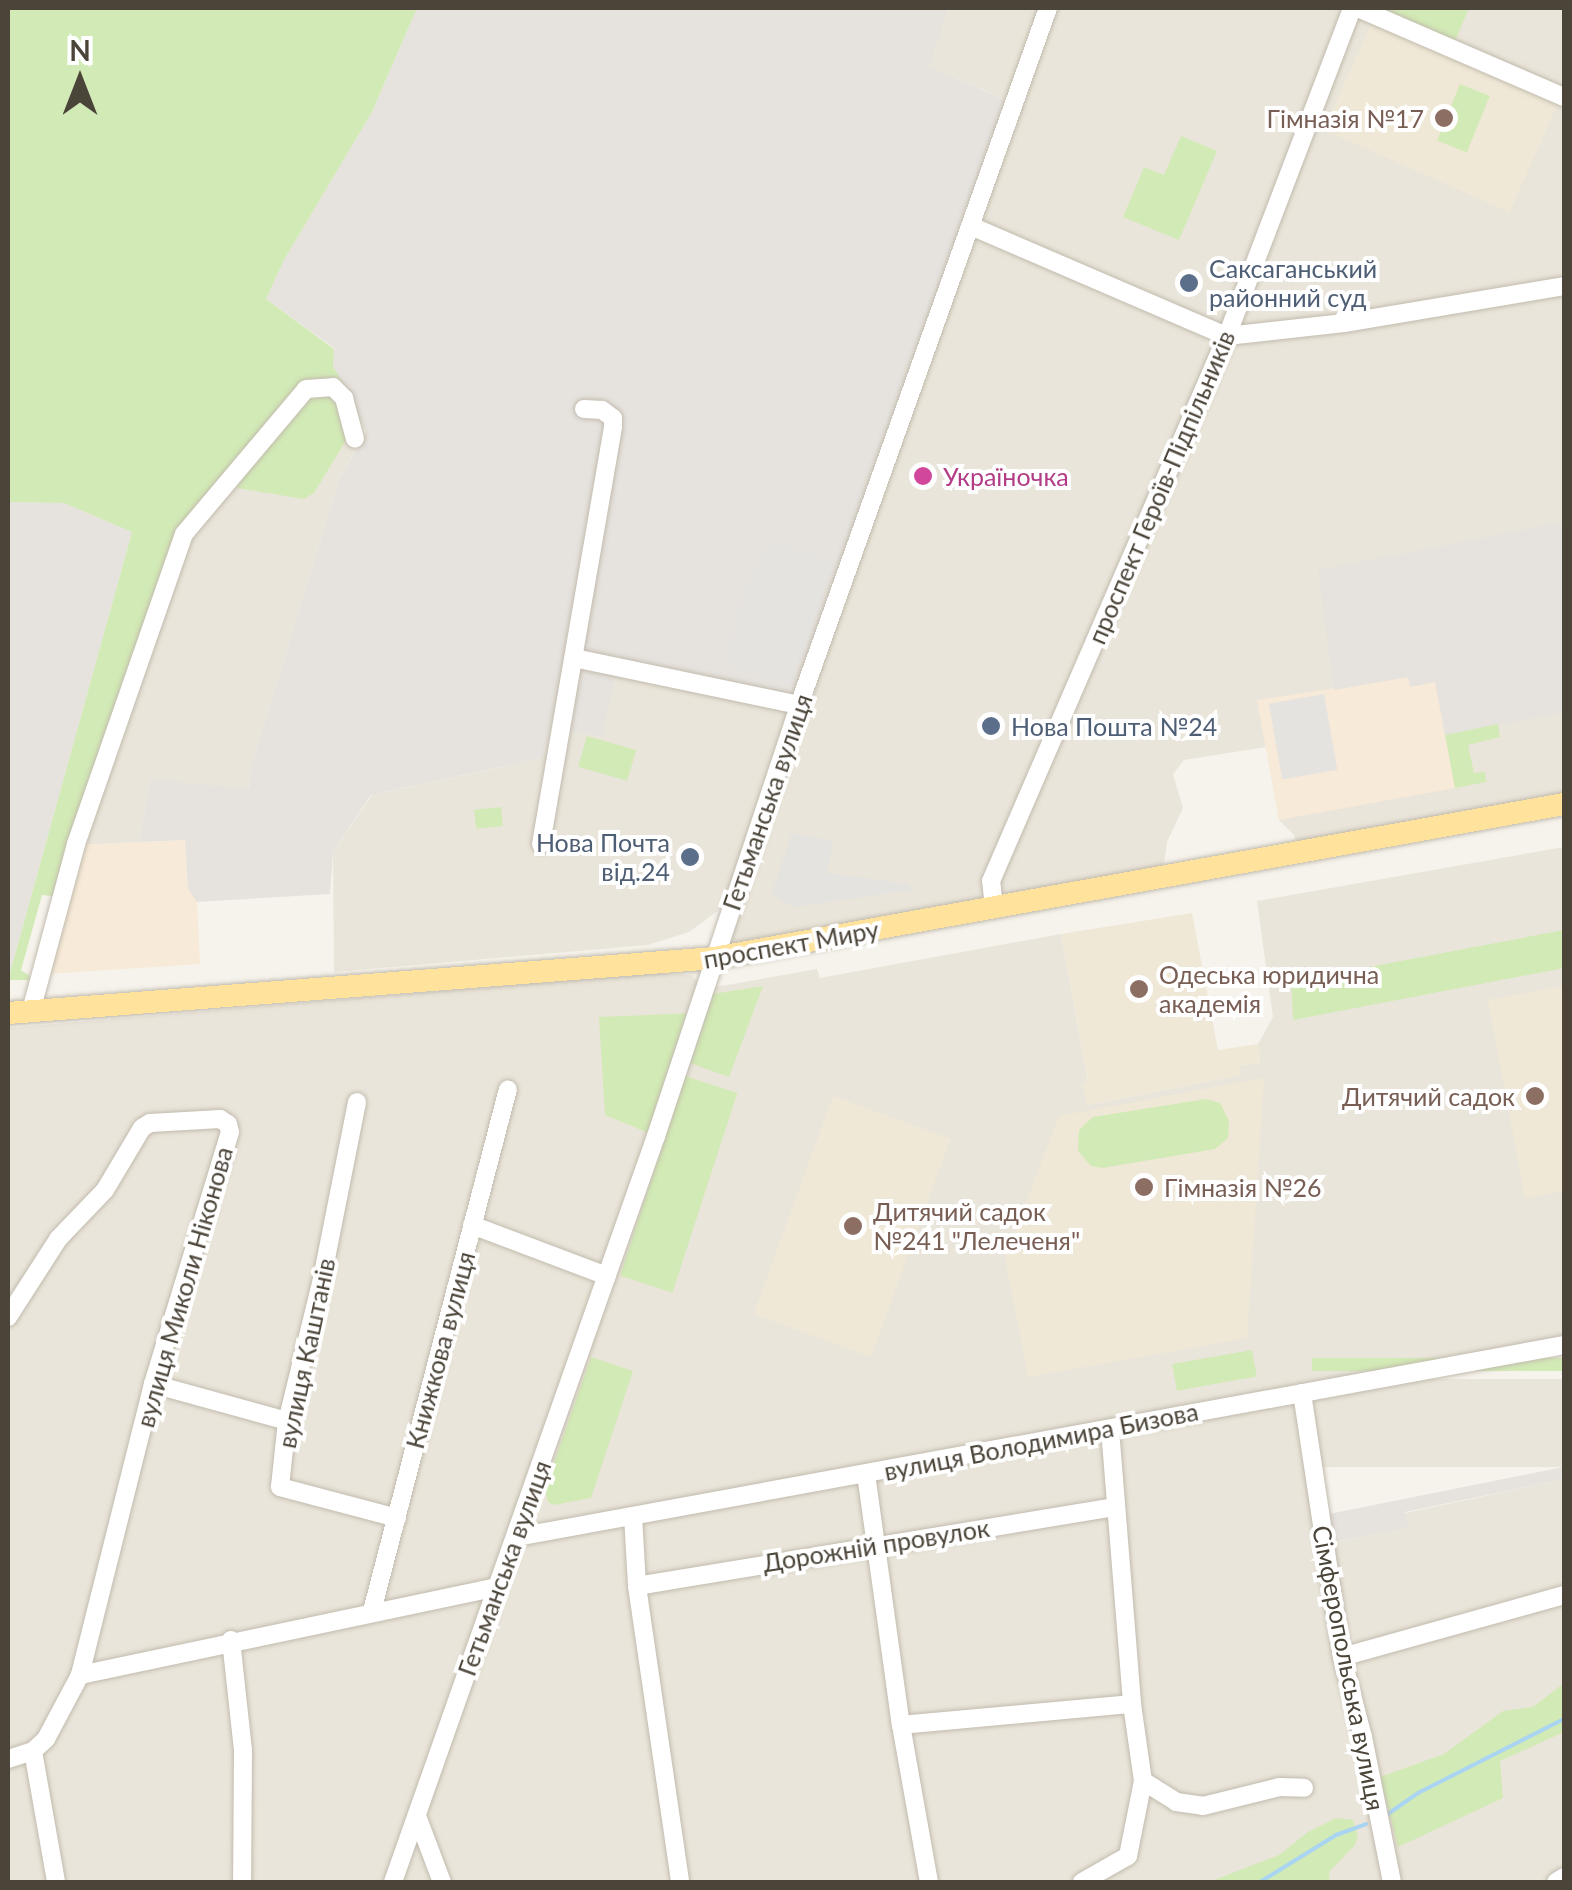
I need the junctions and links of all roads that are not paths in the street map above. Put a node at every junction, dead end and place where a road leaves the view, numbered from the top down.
1 (1048, 8) edge
2 (1355, 8) edge
3 (1564, 98) edge
4 (971, 226) junction
5 (1564, 286) edge
6 (1227, 336) junction
7 (584, 409) dead end
8 (355, 438) dead end
9 (574, 658) junction
10 (799, 705) junction
11 (1564, 804) edge
12 (541, 844) dead end
13 (994, 908) junction
14 (714, 958) junction
15 (19, 1012) edge
16 (508, 1089) dead end
17 (357, 1102) dead end
18 (472, 1225) junction
19 (607, 1276) junction
20 (8, 1317) edge
21 (1564, 1345) edge
22 (153, 1384) junction
23 (1302, 1393) junction
24 (286, 1422) junction
25 (1110, 1428) junction
26 (866, 1474) junction
27 (1116, 1507) junction
28 (634, 1516) junction
29 (397, 1518) junction
30 (517, 1537) junction
31 (875, 1544) junction
32 (637, 1586) junction
33 (494, 1588) junction
34 (1564, 1595) edge
35 (372, 1611) junction
36 (231, 1640) junction
37 (1342, 1657) junction
38 (80, 1675) junction
39 (1132, 1704) junction
40 (901, 1725) junction
41 (33, 1751) junction
42 (8, 1760) edge
43 (1143, 1781) junction
44 (1304, 1788) dead end
45 (416, 1816) junction
46 (1564, 1877) edge
47 (56, 1882) edge
48 (242, 1882) edge
49 (394, 1882) edge
50 (442, 1882) edge
51 (680, 1882) edge
52 (929, 1882) edge
53 (1082, 1882) edge
54 (1392, 1882) edge
55 (1556, 1882) edge

1 - 4 street, Гетьманська вулиця
2 - 3 street
2 - 6 street, проспект Героїв-Підпільників
4 - 6 street
4 - 10 street, Гетьманська вулиця
5 - 6 street
6 - 13 street, проспект Героїв-Підпільників
7 - 9 street
8 - 15 street
9 - 10 street
9 - 12 street
10 - 14 street, Гетьманська вулиця
11 - 13 main road, проспект Миру
13 - 14 main road, проспект Миру
14 - 15 main road, проспект Миру
14 - 19 street, Гетьманська вулиця
16 - 18 street, Книжкова вулиця
17 - 24 street, вулиця Каштанів
18 - 19 street
18 - 29 street, Книжкова вулиця
19 - 30 street, Гетьманська вулиця
20 - 22 street, вулиця Миколи Ніконова
21 - 23 street, вулиця Володимира Бизова
22 - 24 street
22 - 38 street, вулиця Миколи Ніконова
23 - 25 street, вулиця Володимира Бизова
23 - 37 street, Сімферопольська вулиця
24 - 29 street, вулиця Каштанів
25 - 26 street, вулиця Володимира Бизова
25 - 27 street
26 - 28 street, вулиця Володимира Бизова
26 - 31 street
27 - 31 street, Дорожній провулок
27 - 39 street
28 - 30 street, вулиця Володимира Бизова
28 - 32 street
29 - 35 street, Книжкова вулиця
30 - 33 street, Гетьманська вулиця
31 - 32 street, Дорожній провулок
31 - 40 street
32 - 51 street
33 - 35 street
33 - 45 street, Гетьманська вулиця
34 - 37 street
35 - 36 street
36 - 38 street
36 - 48 street
37 - 54 street, Сімферопольська вулиця
38 - 41 street, вулиця Миколи Ніконова
39 - 40 street
39 - 43 street
40 - 52 street
41 - 42 street
41 - 47 street
43 - 44 street
43 - 53 street
45 - 49 street, Гетьманська вулиця
45 - 50 street
46 - 55 street

